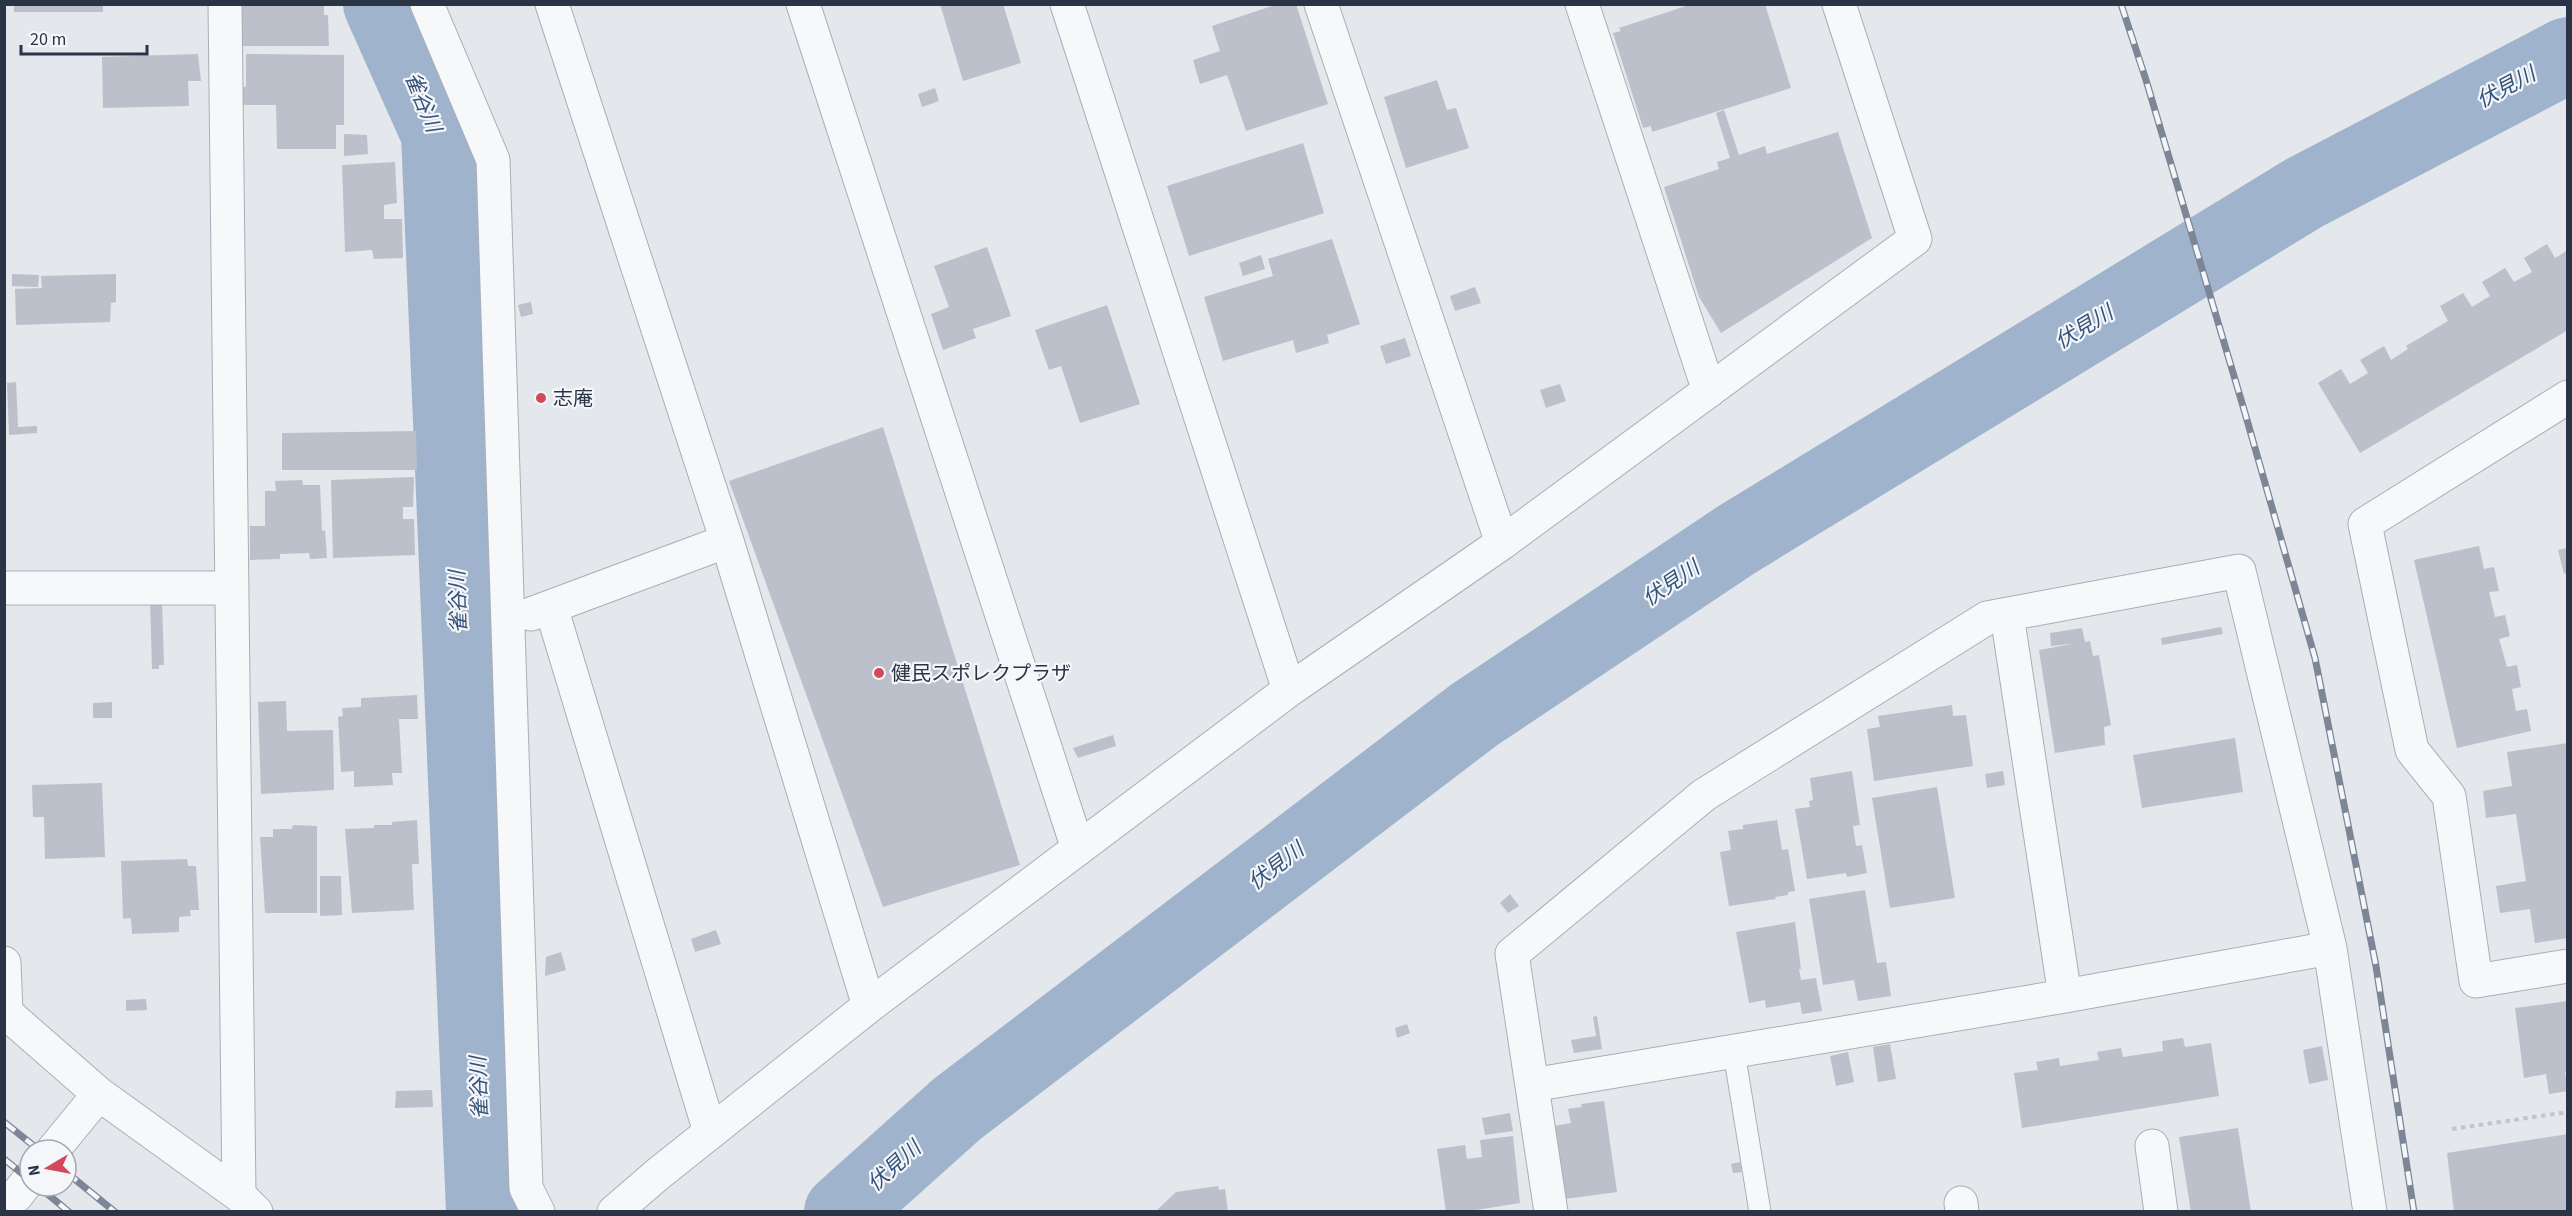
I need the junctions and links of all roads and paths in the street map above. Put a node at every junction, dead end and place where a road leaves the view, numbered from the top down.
1 (225, 4) edge
2 (427, 4) edge
3 (552, 4) edge
4 (803, 4) edge
5 (1067, 4) edge
6 (1321, 4) edge
7 (1582, 4) edge
8 (1839, 4) edge
9 (1709, 391) junction
10 (2568, 397) edge
11 (728, 541) junction
12 (1502, 543) junction
13 (4, 588) edge
14 (232, 588) junction
15 (551, 607) junction
16 (2007, 615) junction
17 (507, 623) junction
18 (1289, 690) junction
19 (1078, 849) junction
20 (2330, 948) junction
21 (4, 963) edge
22 (2568, 966) edge
23 (2065, 996) junction
24 (869, 1006) junction
25 (5, 1012) edge
26 (1734, 1052) junction
27 (1532, 1085) junction
28 (99, 1094) junction
29 (2568, 1112) edge
30 (2452, 1129) dead end
31 (710, 1132) junction
32 (63, 1138) edge
33 (2152, 1146) dead end
34 (247, 1203) edge
35 (538, 1212) edge
36 (614, 1212) edge
37 (1551, 1212) edge
38 (1760, 1212) edge
39 (2161, 1212) edge
40 (2370, 1212) edge

1 - 14 street
2 - 17 street
3 - 11 street
4 - 19 street
5 - 18 street
6 - 12 street
7 - 9 street
8 - 9 street
9 - 12 street
10 - 22 street
11 - 15 street
11 - 24 street
12 - 18 street
13 - 14 street
14 - 34 street
15 - 17 street
15 - 31 street
16 - 20 street
16 - 23 street
16 - 27 street
17 - 35 street
18 - 19 street
19 - 24 street
20 - 23 street
20 - 40 street
21 - 25 street
23 - 26 street
24 - 31 street
25 - 28 street
26 - 27 street
26 - 38 lane
27 - 37 street
28 - 32 street
28 - 34 street
29 - 30 path
31 - 36 street
33 - 39 street

